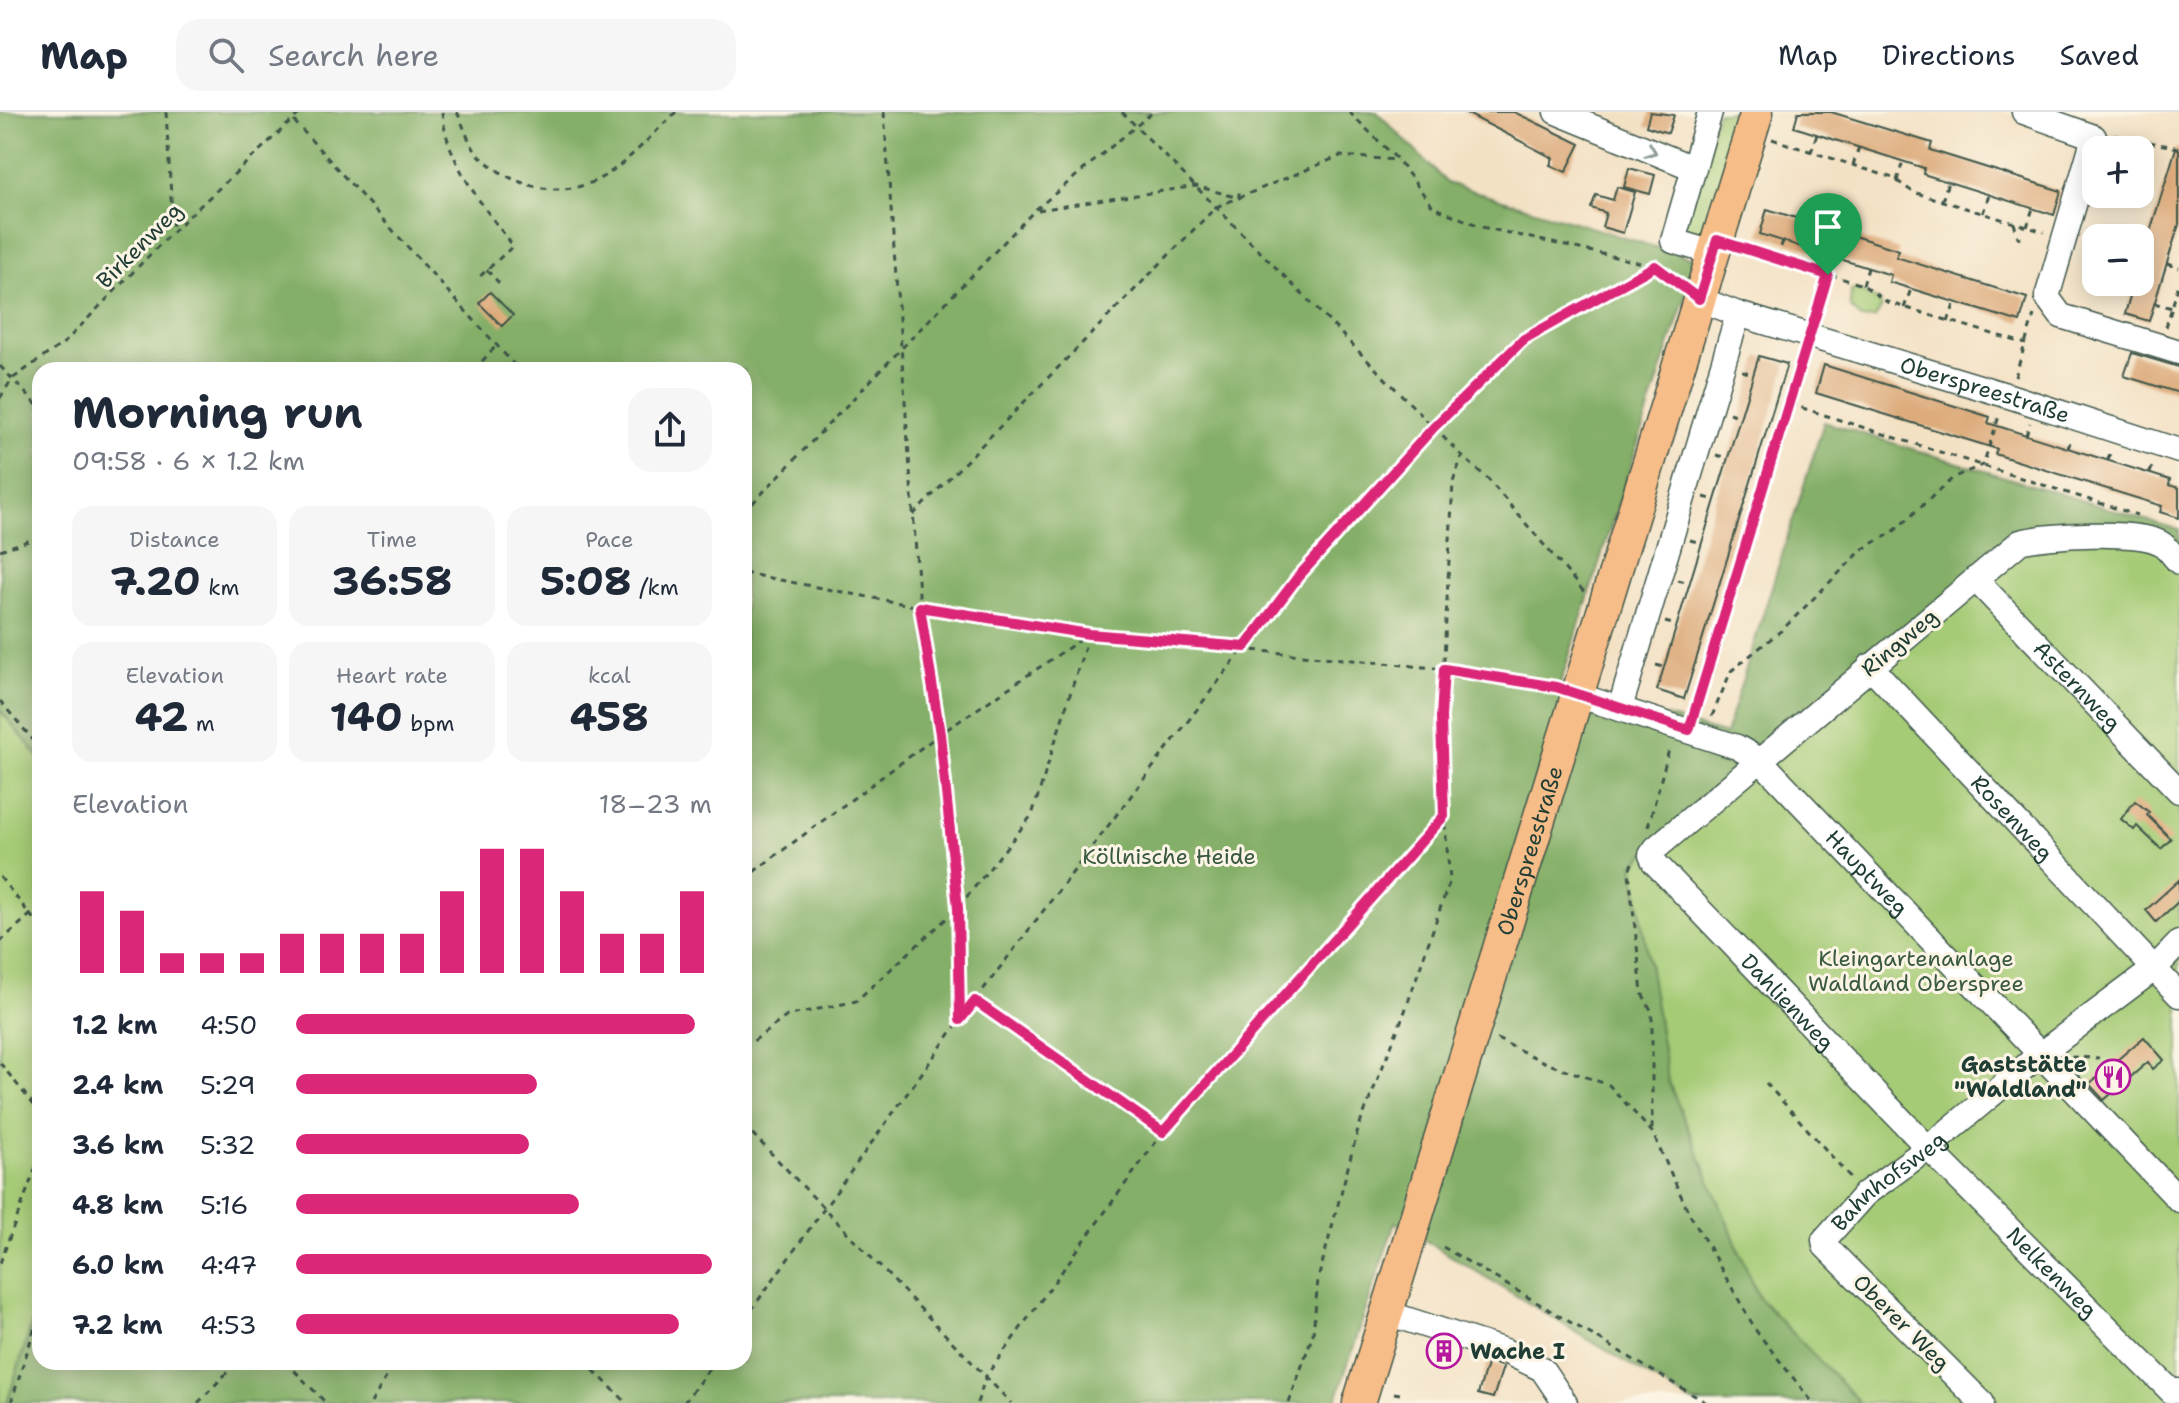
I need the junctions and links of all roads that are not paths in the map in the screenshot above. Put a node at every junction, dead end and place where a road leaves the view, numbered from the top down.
1 (1556, 112) edge
2 (1710, 112) edge
3 (2024, 112) edge
4 (1754, 122) edge
5 (1693, 168) junction
6 (1715, 247) junction
7 (1699, 299) junction
8 (1738, 314) junction
9 (2170, 350) edge
10 (2179, 451) edge
11 (2179, 562) edge
12 (1975, 579) junction
13 (1870, 666) junction
14 (1577, 695) junction
15 (1620, 708) junction
16 (1761, 761) junction
17 (2179, 791) edge
18 (1643, 855) joint
19 (2179, 943) edge
20 (2154, 969) junction
21 (2179, 995) edge
22 (2039, 1055) junction
23 (1928, 1148) junction
24 (2179, 1200) edge
25 (1824, 1240) joint
26 (1387, 1313) junction
27 (2179, 1391) edge
28 (1359, 1403) edge
29 (1565, 1403) edge
30 (1982, 1403) edge

1 -> 5 street
2 - 5 street
3 - 9 street
4 - 6 main road, Oberspreestraße
5 - 6 street
6 - 7 main road, Oberspreestraße
7 - 8 street, Oberspreestraße
7 - 14 main road, Oberspreestraße
8 - 10 street, Oberspreestraße
8 - 15 street
11 - 12 street, Ringweg
12 - 13 street, Ringweg
12 - 17 street, Asternweg
13 - 16 street, Ringweg
13 - 20 street, Rosenweg
14 - 15 street, Hauptweg
14 - 26 main road, Oberspreestraße
15 - 16 street, Hauptweg
16 - 18 street, Ringweg
16 - 22 street, Hauptweg
18 - 23 street, Dahlienweg
19 - 20 street, Bahnhofsweg
20 - 21 street, Rosenweg
20 - 22 street, Bahnhofsweg
22 - 23 street, Bahnhofsweg
22 - 24 street, Hauptweg
23 - 25 street, Bahnhofsweg
23 - 27 street, Nelkenweg
25 - 30 street, Oberer Weg
26 - 28 main road, Oberspreestraße
26 - 29 street

